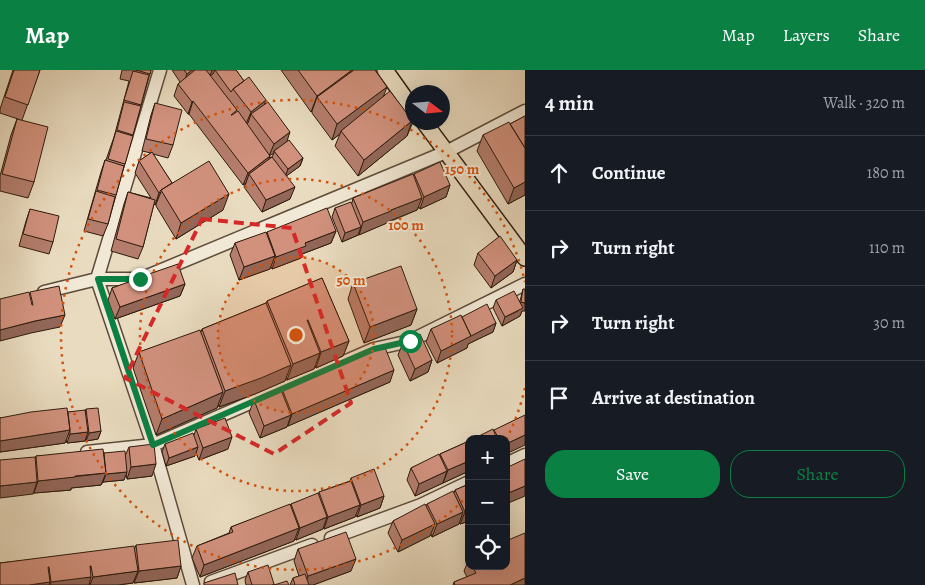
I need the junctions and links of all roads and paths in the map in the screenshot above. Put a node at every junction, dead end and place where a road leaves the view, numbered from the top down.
1 (160, 70) edge
2 (384, 70) edge
3 (405, 98) edge
4 (525, 112) edge
5 (430, 130) edge
6 (446, 152) junction
7 (525, 258) edge
8 (98, 279) junction
9 (525, 284) edge
10 (29, 295) edge
11 (153, 445) junction
12 (76, 453) edge
13 (525, 455) edge
14 (510, 462) edge
15 (465, 484) edge
16 (193, 585) edge
17 (201, 585) edge

1 - 8 street
2 - 3 main road
4 - 6 street
5 - 6 main road
6 - 7 main road
6 - 8 street
8 - 10 street
8 - 11 street
9 - 11 street
11 - 12 street
11 - 16 street
13 - 14 street
15 - 17 street

